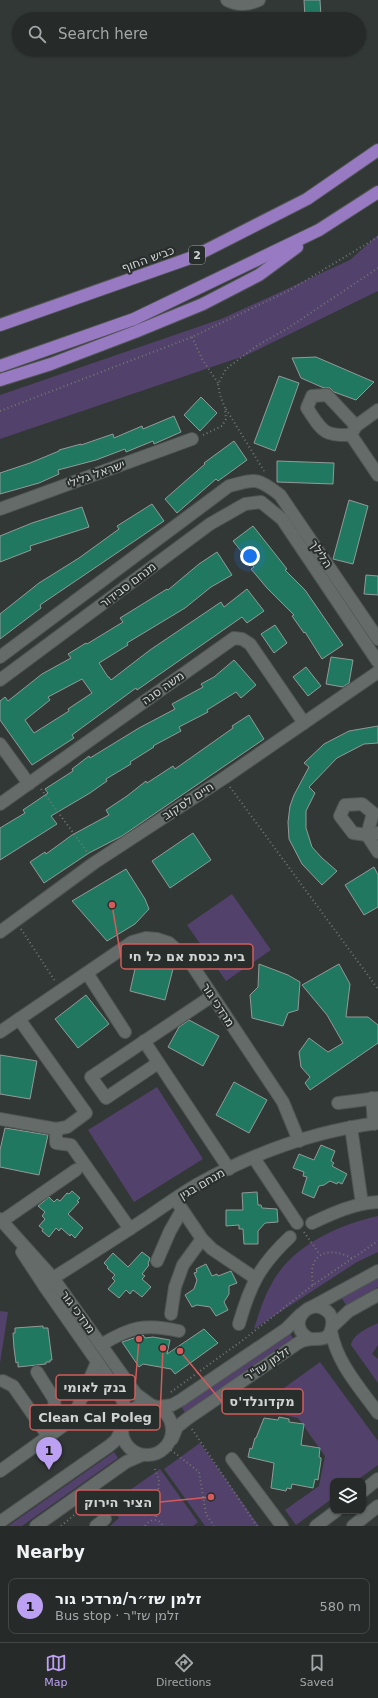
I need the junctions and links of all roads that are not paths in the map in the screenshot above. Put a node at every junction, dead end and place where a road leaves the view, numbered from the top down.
1 (227, 0) edge
2 (259, 0) edge
3 (378, 150) edge
4 (378, 192) edge
5 (319, 230) junction
6 (118, 285) junction
7 (0, 316) edge
8 (0, 325) edge
9 (0, 366) edge
10 (0, 380) edge
11 (378, 410) edge
12 (192, 439) road end
13 (378, 475) edge
14 (254, 480) joint
15 (261, 502) joint
16 (0, 508) edge
17 (378, 639) edge
18 (0, 657) edge
19 (378, 662) edge
20 (378, 672) edge
21 (0, 680) edge
22 (304, 723) junction
23 (0, 744) edge
24 (31, 782) junction
25 (0, 804) edge
26 (372, 834) edge
27 (378, 852) edge
28 (0, 932) edge
29 (87, 973) junction
30 (212, 996) junction
31 (19, 1019) junction
32 (0, 1032) edge
33 (125, 1032) dead end
34 (144, 1041) junction
35 (158, 1063) junction
36 (375, 1098) edge
37 (338, 1103) dead end
38 (0, 1119) edge
39 (376, 1124) edge
40 (351, 1127) junction
41 (56, 1129) junction
42 (299, 1141) junction
43 (254, 1158) junction
44 (229, 1169) junction
45 (76, 1170) dead end
46 (175, 1199) junction
47 (378, 1202) edge
48 (362, 1204) junction
49 (182, 1210) junction
50 (1, 1220) edge
51 (297, 1223) road end
52 (312, 1223) dead end
53 (130, 1229) junction
54 (290, 1237) dead end
55 (202, 1239) junction
56 (157, 1261) dead end
57 (378, 1271) edge
58 (53, 1278) junction
59 (256, 1278) junction
60 (44, 1287) junction
61 (378, 1295) edge
62 (307, 1310) junction
63 (171, 1314) dead end
64 (239, 1324) dead end
65 (331, 1329) junction
66 (178, 1331) dead end
67 (313, 1340) junction
68 (101, 1345) junction
69 (97, 1362) junction
70 (344, 1365) junction
71 (38, 1372) dead end
72 (2, 1381) dead end
73 (119, 1393) junction
74 (82, 1398) junction
75 (155, 1406) junction
76 (378, 1413) edge
77 (126, 1416) junction
78 (39, 1423) junction
79 (122, 1429) junction
80 (48, 1436) junction
81 (172, 1445) junction
82 (142, 1455) junction
83 (232, 1459) dead end
84 (0, 1471) edge
85 (378, 1479) edge
86 (366, 1489) edge
87 (378, 1506) edge
88 (332, 1514) edge
89 (0, 1522) edge
90 (36, 1526) edge
91 (282, 1526) edge
92 (316, 1526) edge
93 (353, 1526) edge

1 - 2 street
3 - 6 highway, כביש החוף / 2
4 - 5 highway
5 - 9 highway
5 - 10 highway
6 - 7 highway
6 - 8 highway, כביש החוף / 2
11 - 13 street
12 - 16 street, ישראל גלילי
14 - 17 street, הלילך
14 - 18 street, מנחם סבידור
15 - 19 street, הלילך
15 - 21 street, מנחם סבידור
20 - 22 street, חיים לסקוב
22 - 24 street, משה סנה
22 - 28 street, חיים לסקוב
23 - 24 street
24 - 25 street, משה סנה
26 - 27 street
29 - 30 street, מרדכי גור
29 - 31 street, מרדכי גור
29 - 33 street
30 - 34 street
30 - 42 street, מרדכי גור
31 - 32 street, מרדכי גור
31 - 41 street
34 - 35 street
34 - 35 street
35 - 44 street
36 - 37 street
36 - 39 street
38 - 41 street
39 - 40 street, מנחם בגין
40 - 42 street, מנחם בגין
40 - 48 street
41 - 53 street
42 - 43 street, מנחם בגין
43 - 44 street, מנחם בגין
43 - 51 street
44 - 46 street, מנחם בגין
45 - 50 street
46 - 49 street
46 - 53 street, מנחם בגין
47 - 48 street
48 - 52 street
49 - 55 street
49 - 56 street
50 - 58 street, מרדכי גור
50 - 60 street, מרדכי גור
53 - 58 street, מנחם בגין
54 - 59 street
55 - 59 street
55 - 63 street
57 - 62 street, זלמן שז"ר
58 - 60 street, מנחם בגין
58 - 68 street, מרדכי גור
59 - 64 street
60 - 69 street, מרדכי גור
61 - 65 street
62 - 65 street
62 - 67 street
62 - 75 street, זלמן שז"ר
65 - 67 street
65 - 70 street
66 - 68 street
67 - 70 street
67 - 81 street, זלמן שז"ר
68 - 75 street, מרדכי גור
69 - 73 street, מרדכי גור
69 - 74 street
70 - 76 street
71 - 78 street
72 - 78 street
73 - 74 street
73 - 77 street, מרדכי גור
74 - 80 street
75 - 77 street
75 - 81 street
77 - 79 street
78 - 80 street
79 - 82 street
79 - 89 street
80 - 84 street
81 - 82 street
82 - 90 street
83 - 91 street
85 - 86 street
87 - 93 street
88 - 92 street

